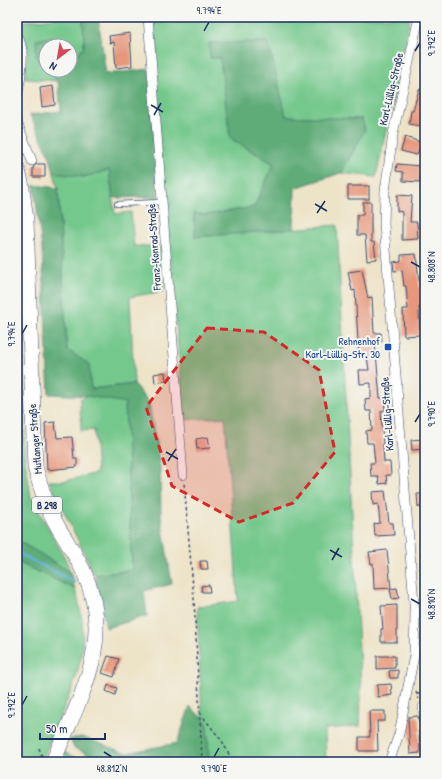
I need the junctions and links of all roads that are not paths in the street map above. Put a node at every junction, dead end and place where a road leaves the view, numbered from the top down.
1 (148, 17) edge
2 (419, 17) edge
3 (17, 37) edge
4 (17, 97) edge
5 (17, 122) edge
6 (32, 161) dead end
7 (17, 168) edge
8 (162, 202) junction
9 (117, 204) dead end
10 (22, 265) edge
11 (183, 475) road end
12 (424, 707) road end
13 (425, 725) edge
14 (53, 762) edge
15 (389, 762) edge

1 - 8 street, Franz-Konrad-Straße
2 - 15 street, Karl-Lüllig-Straße
3 - 4 street
5 - 6 street
7 - 10 main road, Mutlanger Straße / B 298
8 - 9 lane
8 - 11 street, Franz-Konrad-Straße
10 - 14 main road, Mutlanger Straße / B 298
12 - 13 street

